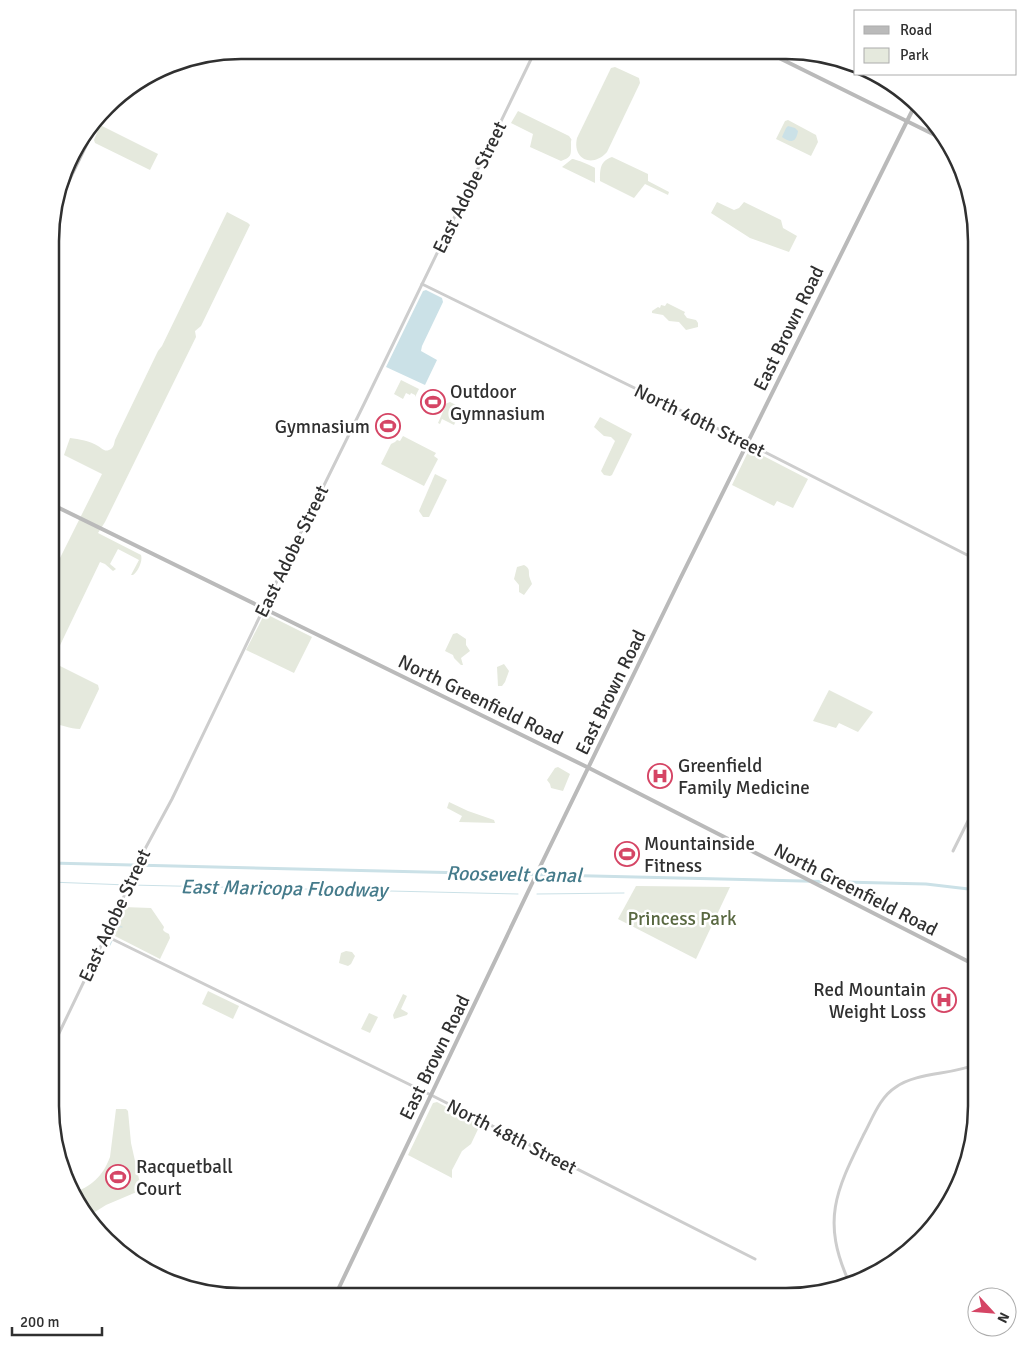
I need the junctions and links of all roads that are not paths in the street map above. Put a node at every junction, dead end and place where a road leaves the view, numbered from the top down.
1 (531, 59) edge
2 (781, 59) edge
3 (913, 110) edge
4 (907, 121) junction
5 (934, 134) edge
6 (86, 146) edge
7 (68, 182) edge
8 (422, 284) junction
9 (747, 443) junction
10 (59, 508) edge
11 (968, 555) edge
12 (263, 608) junction
13 (589, 768) junction
14 (968, 820) edge
15 (953, 850) dead end
16 (106, 936) junction
17 (968, 961) edge
18 (59, 1033) edge
19 (968, 1067) edge
20 (431, 1095) junction
21 (755, 1259) dead end
22 (847, 1278) edge
23 (339, 1288) edge

1 - 8 street, East Adobe Street
2 - 4 main road
3 - 4 main road, East Brown Road
4 - 5 main road
4 - 9 main road, East Brown Road
6 - 7 main road
8 - 9 street, North 40th Street
8 - 12 street, East Adobe Street
9 - 11 street, North 40th Street
9 - 13 main road, East Brown Road
10 - 12 main road, North Greenfield Road
12 - 13 main road, North Greenfield Road
12 - 16 street, East Adobe Street
13 - 17 main road, North Greenfield Road
13 - 20 main road, East Brown Road
14 - 15 street
16 - 18 street, East Adobe Street
16 - 20 street, North 48th Street
19 - 22 street
20 - 21 street, North 48th Street
20 - 23 main road, East Brown Road

